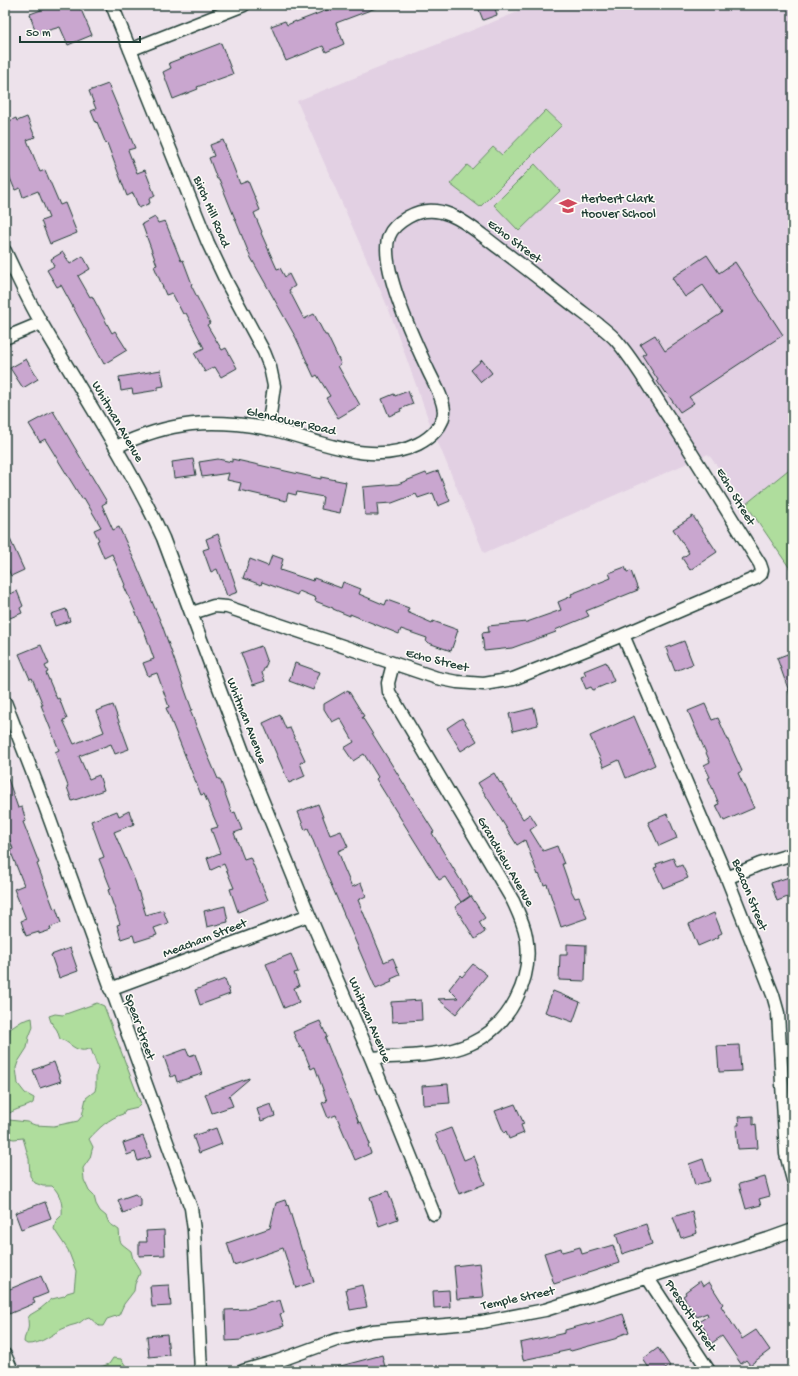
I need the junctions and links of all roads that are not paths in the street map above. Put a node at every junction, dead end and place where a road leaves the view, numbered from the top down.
1 (112, 5) edge
2 (244, 5) edge
3 (130, 50) junction
4 (5, 251) edge
5 (41, 323) junction
6 (5, 338) edge
7 (268, 429) junction
8 (433, 433) joint
9 (116, 447) junction
10 (192, 613) junction
11 (623, 635) junction
12 (393, 664) junction
13 (5, 702) edge
14 (793, 854) edge
15 (727, 878) junction
16 (309, 915) junction
17 (110, 990) junction
18 (780, 1050) junction
19 (793, 1050) edge
20 (371, 1058) junction
21 (793, 1180) edge
22 (434, 1214) dead end
23 (793, 1230) edge
24 (647, 1277) junction
25 (5, 1355) edge
26 (12, 1371) edge
27 (201, 1371) edge
28 (243, 1371) edge
29 (709, 1371) edge

1 - 3 street, Birch Hill Road
2 - 3 street
3 - 7 street, Birch Hill Road
4 - 5 street, Whitman Avenue
5 - 6 street
5 - 9 street, Whitman Avenue
7 - 8 street, Glendower Road
7 - 9 street, Glendower Road
8 - 11 street, Echo Street
9 - 10 street, Whitman Avenue
10 - 12 street, Echo Street
10 - 16 street, Whitman Avenue
11 - 12 street, Echo Street
11 - 15 street, Beacon Street
12 - 20 street, Grandview Avenue
13 - 17 street, Spear Street
14 - 15 street
15 - 18 street, Beacon Street
16 - 17 street, Meacham Street
16 - 20 street, Whitman Avenue
17 - 27 street, Spear Street
18 - 19 street
18 - 21 street, Beacon Street
20 - 22 street, Whitman Avenue
23 - 24 street, Temple Street
24 - 28 street, Temple Street
24 - 29 street, Prescott Street
25 - 26 street

